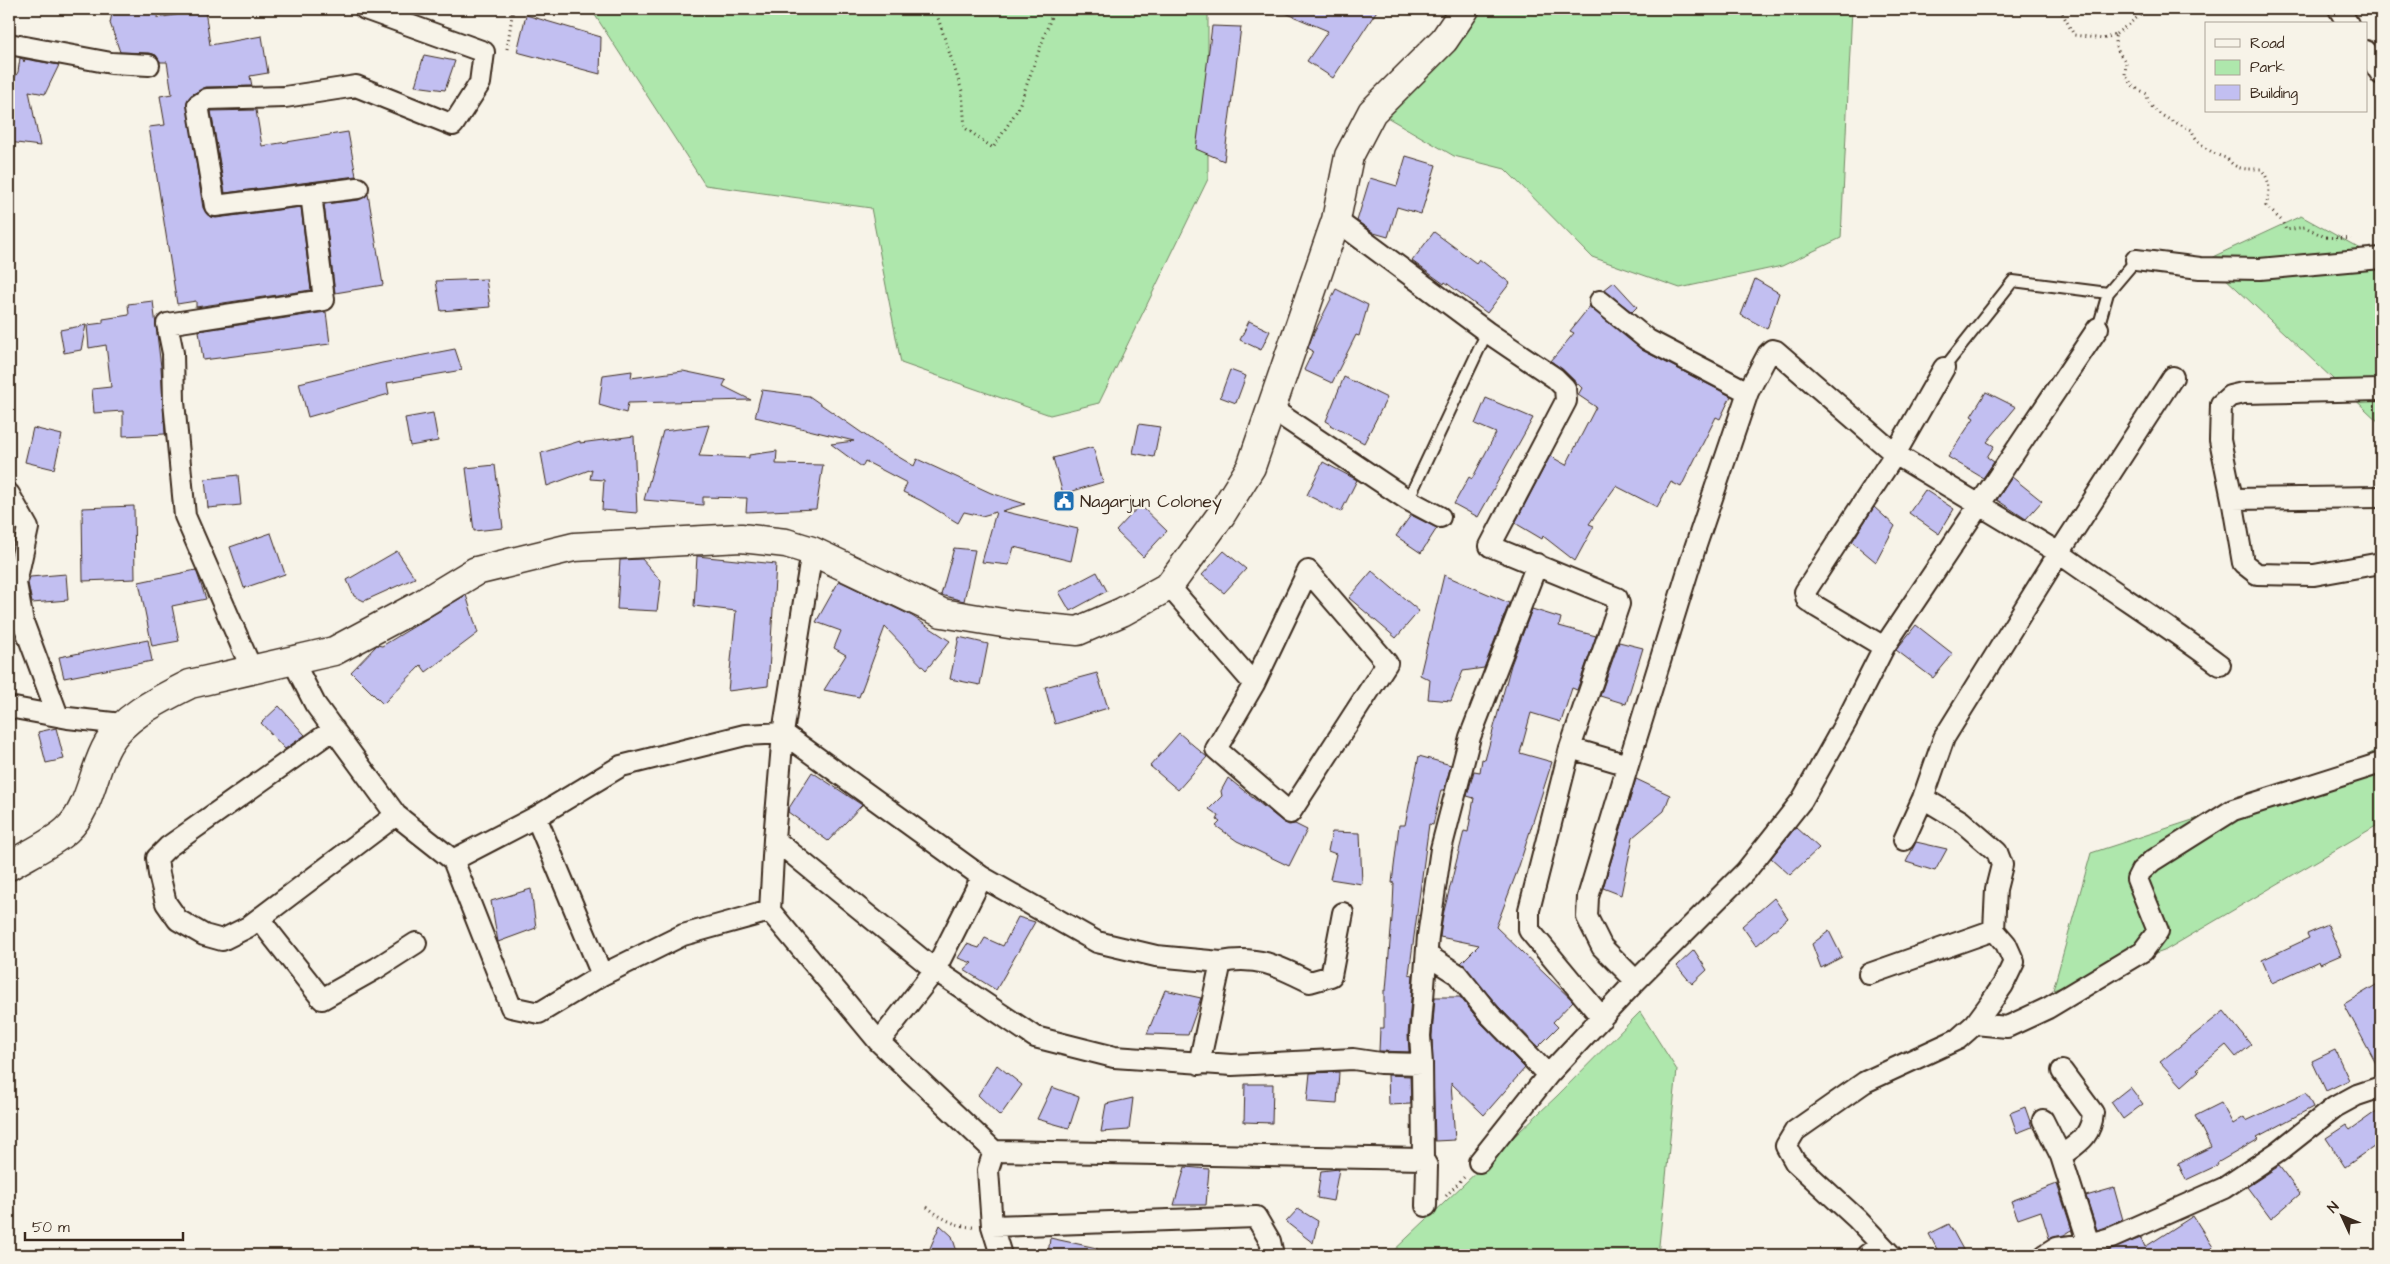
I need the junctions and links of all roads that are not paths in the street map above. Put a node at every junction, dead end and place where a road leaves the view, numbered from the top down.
1 (365, 9) edge
2 (1465, 9) edge
3 (2339, 9) edge
4 (2347, 22) edge
5 (9, 44) edge
6 (2368, 54) edge
7 (149, 66) dead end
8 (2381, 74) edge
9 (358, 188) dead end
10 (311, 194) junction
11 (1336, 220) junction
12 (2381, 258) edge
13 (2136, 260) joint
14 (2108, 293) junction
15 (1600, 301) dead end
16 (2098, 328) joint
17 (1487, 332) junction
18 (1944, 368) joint
19 (2173, 378) dead end
20 (2381, 390) edge
21 (1748, 392) junction
22 (1272, 409) junction
23 (1896, 454) junction
24 (9, 494) edge
25 (2381, 497) edge
26 (2232, 499) junction
27 (1408, 500) junction
28 (1980, 503) junction
29 (1440, 517) dead end
30 (812, 551) junction
31 (2059, 553) junction
32 (2381, 563) edge
33 (1538, 564) junction
34 (1169, 586) junction
35 (1884, 647) junction
36 (293, 661) junction
37 (2220, 666) dead end
38 (252, 670) junction
39 (1254, 684) junction
40 (9, 707) edge
41 (58, 716) junction
42 (122, 724) junction
43 (334, 729) junction
44 (783, 733) junction
45 (1570, 748) junction
46 (2381, 763) edge
47 (1628, 765) junction
48 (1923, 798) junction
49 (396, 815) junction
50 (536, 817) junction
51 (774, 839) junction
52 (1904, 840) dead end
53 (453, 860) junction
54 (9, 866) edge
55 (982, 877) junction
56 (770, 910) junction
57 (1344, 913) dead end
58 (259, 919) junction
59 (1994, 930) junction
60 (416, 943) dead end
61 (1427, 955) junction
62 (1221, 962) junction
63 (935, 970) junction
64 (1869, 974) dead end
65 (602, 975) junction
66 (1636, 981) junction
67 (1602, 1018) junction
68 (1975, 1024) junction
69 (879, 1042) junction
70 (1198, 1064) junction
71 (1422, 1064) junction
72 (2062, 1071) dead end
73 (1548, 1075) junction
74 (2381, 1087) edge
75 (2043, 1120) dead end
76 (994, 1151) junction
77 (2061, 1156) junction
78 (1423, 1159) junction
79 (1479, 1162) road end
80 (1426, 1206) road end
81 (992, 1226) junction
82 (2089, 1244) junction
83 (1880, 1252) edge
84 (1001, 1255) edge
85 (1273, 1255) edge
86 (2045, 1255) edge

1 - 10 street
2 - 11 main road
3 - 4 street
5 - 7 street
6 - 8 street
9 - 10 street
10 - 38 street
11 - 17 street
11 - 22 main road
12 - 13 street
13 - 14 lane
14 - 16 lane
14 - 18 lane
15 - 21 street
16 - 28 street
17 - 27 lane
17 - 33 street
18 - 23 street
19 - 31 street
20 - 26 street
21 - 23 street
21 - 47 street
22 - 27 street
22 - 34 main road
23 - 28 street
23 - 35 street
24 - 41 street
25 - 26 street
26 - 32 street
27 - 29 street
28 - 31 street
28 - 35 street
30 - 34 main road
30 - 36 main road
30 - 44 street
31 - 37 street
31 - 48 street
33 - 45 street
33 - 61 street
34 - 39 street
35 - 66 street
36 - 38 main road
36 - 43 street
38 - 42 main road
39 - 39 street
40 - 41 street
41 - 42 street
42 - 54 main road
43 - 49 street
43 - 58 street
44 - 50 street
44 - 51 street
44 - 55 street
45 - 47 street
45 - 67 street
46 - 68 street
47 - 66 street
48 - 52 street
48 - 59 street
49 - 53 street
49 - 58 street
50 - 53 street
50 - 65 street
51 - 56 street
51 - 63 street
53 - 65 street
55 - 62 street
55 - 63 street
56 - 65 street
56 - 69 street
57 - 62 street
58 - 60 street
59 - 64 street
59 - 68 street
61 - 71 street
61 - 73 street
62 - 70 street
63 - 69 street
63 - 70 street
66 - 67 street
67 - 73 street
68 - 83 street
69 - 76 street
70 - 71 street
71 - 78 street
72 - 77 street
73 - 79 street
74 - 82 street
75 - 77 street
76 - 78 street
76 - 81 street
77 - 82 street
78 - 80 street
81 - 84 street
81 - 85 street
82 - 86 street

